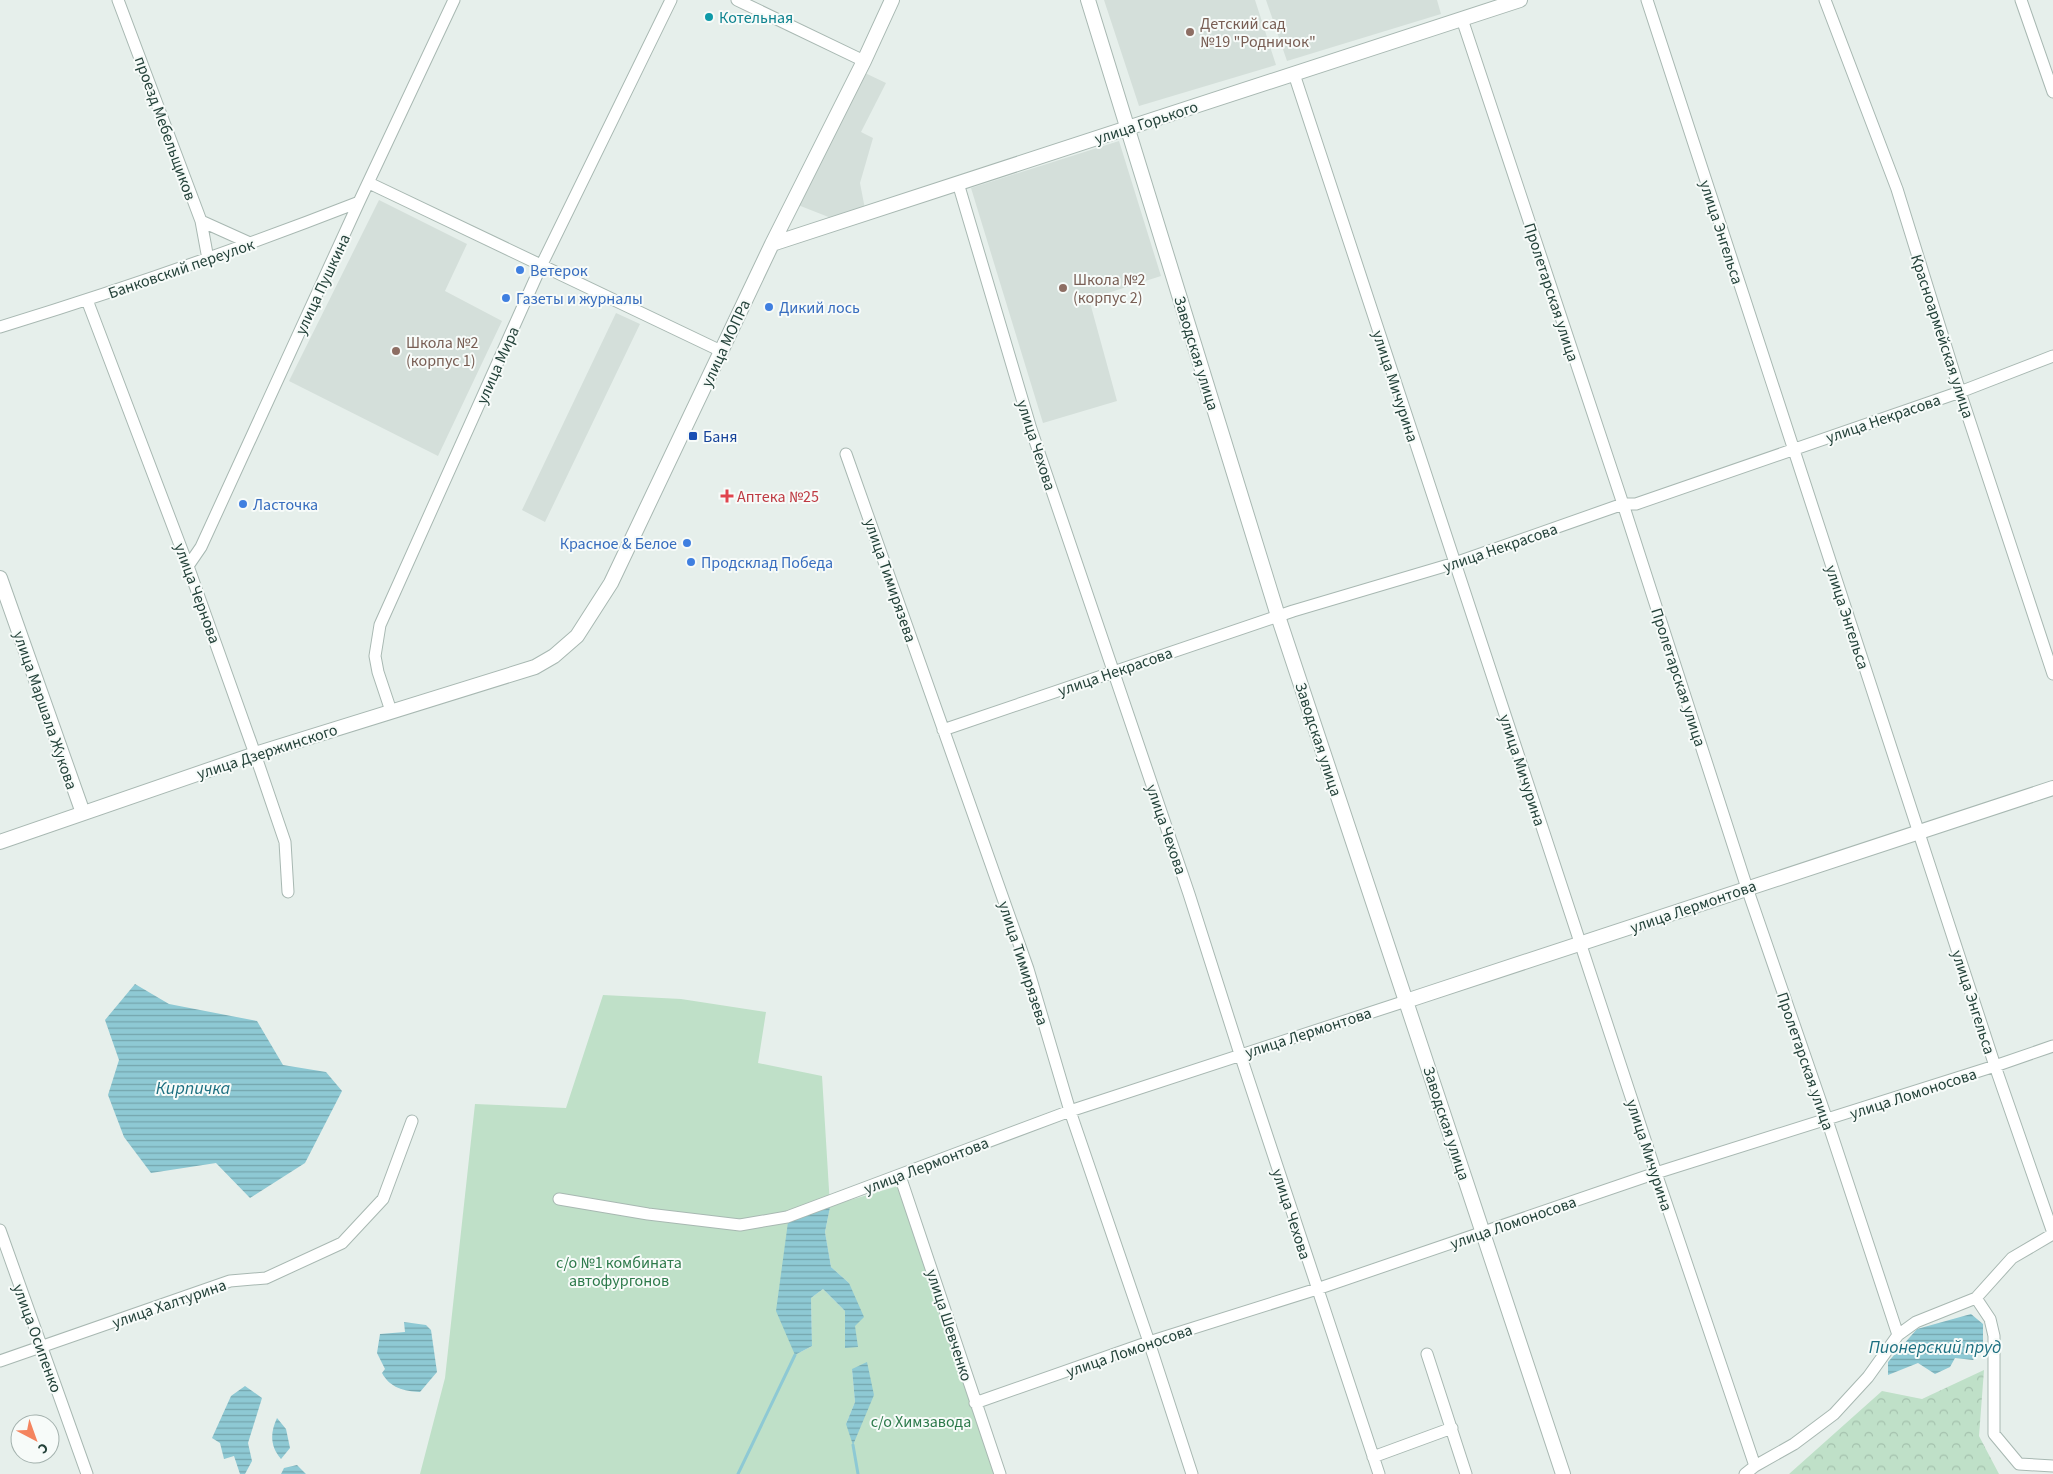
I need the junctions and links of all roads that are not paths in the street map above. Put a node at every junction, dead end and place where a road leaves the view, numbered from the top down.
1 (118, 0) edge
2 (454, 0) edge
3 (671, 0) edge
4 (737, 0) edge
5 (892, 0) edge
6 (1088, 0) edge
7 (1520, 0) edge
8 (1647, 0) edge
9 (1825, 0) edge
10 (2021, 0) edge
11 (1462, 19) junction
12 (864, 62) junction
13 (1294, 74) junction
14 (2053, 92) edge
15 (1127, 128) junction
16 (369, 183) junction
17 (958, 183) junction
18 (359, 202) junction
19 (200, 221) junction
20 (252, 244) junction
21 (772, 244) junction
22 (208, 259) junction
23 (541, 266) junction
24 (87, 300) junction
25 (0, 327) edge
26 (721, 351) junction
27 (2053, 356) edge
28 (1960, 392) junction
29 (1792, 449) junction
30 (846, 454) dead end
31 (1623, 504) junction
32 (1454, 563) junction
33 (188, 566) junction
34 (0, 578) edge
35 (1278, 616) junction
36 (535, 667) joint
37 (1114, 671) junction
38 (2053, 674) edge
39 (391, 711) junction
40 (943, 730) junction
41 (255, 754) junction
42 (2053, 788) edge
43 (83, 813) junction
44 (1919, 832) junction
45 (0, 842) edge
46 (1747, 888) junction
47 (288, 892) dead end
48 (1581, 944) junction
49 (1406, 1001) junction
50 (2053, 1046) edge
51 (1240, 1054) junction
52 (1995, 1066) junction
53 (1070, 1111) junction
54 (1827, 1120) junction
55 (412, 1121) dead end
56 (1656, 1173) junction
57 (900, 1176) junction
58 (559, 1199) dead end
59 (0, 1230) edge
60 (1483, 1232) junction
61 (2053, 1234) edge
62 (1317, 1289) junction
63 (1976, 1298) junction
64 (1898, 1334) junction
65 (1149, 1342) junction
66 (42, 1348) junction
67 (1427, 1354) dead end
68 (0, 1362) edge
69 (976, 1403) junction
70 (1452, 1428) junction
71 (1373, 1457) junction
72 (1755, 1466) junction
73 (2053, 1466) edge
74 (87, 1474) edge
75 (1000, 1474) edge
76 (1192, 1474) edge
77 (1379, 1474) edge
78 (1466, 1474) edge
79 (1563, 1474) edge
80 (1745, 1474) edge

1 - 19 street, проезд Мебельщиков
2 - 16 street, улица Пушкина
3 - 23 street, улица Мира
4 - 12 street
5 - 12 street, улица МОПРа
6 - 15 street, Заводская улица
7 - 11 street, улица Горького
8 - 29 street, улица Энгельса
9 - 28 street, Красноармейская улица
10 - 14 street
11 - 13 street, улица Горького
11 - 31 street, Пролетарская улица
12 - 21 street, улица МОПРа
13 - 15 street, улица Горького
13 - 32 street, улица Мичурина
15 - 17 street, улица Горького
15 - 35 street, Заводская улица
16 - 18 street, улица Пушкина
16 - 23 street
17 - 21 street, улица Горького
17 - 37 street, улица Чехова
18 - 20 street, Банковский переулок
18 - 33 street, улица Пушкина
19 - 20 street
19 - 22 street, проезд Мебельщиков
20 - 22 street, Банковский переулок
21 - 26 street, улица МОПРа
22 - 24 street, Банковский переулок
23 - 26 street
23 - 39 street, улица Мира
24 - 25 street, Банковский переулок
24 - 33 street, улица Чернова
26 - 36 street, улица МОПРа
27 - 28 street, улица Некрасова
28 - 29 street, улица Некрасова
28 - 38 street, Красноармейская улица
29 - 31 street, улица Некрасова
29 - 44 street, улица Энгельса
30 - 40 street, улица Тимирязева
31 - 32 street, улица Некрасова
31 - 46 street, Пролетарская улица
32 - 35 street, улица Некрасова
32 - 48 street, улица Мичурина
33 - 41 street, улица Чернова
34 - 43 street, улица Маршала Жукова
35 - 37 street, улица Некрасова
35 - 49 street, Заводская улица
36 - 39 street, улица Дзержинского
37 - 40 street, улица Некрасова
37 - 51 street, улица Чехова
39 - 41 street, улица Дзержинского
40 - 53 street, улица Тимирязева
41 - 43 street, улица Дзержинского
41 - 47 street, улица Чернова
42 - 44 street, улица Лермонтова
43 - 45 street, улица Дзержинского
44 - 46 street, улица Лермонтова
44 - 52 street, улица Энгельса
46 - 48 street, улица Лермонтова
46 - 54 street, Пролетарская улица
48 - 49 street, улица Лермонтова
48 - 56 street, улица Мичурина
49 - 51 street, улица Лермонтова
49 - 60 street, Заводская улица
50 - 52 street, улица Ломоносова
51 - 53 street, улица Лермонтова
51 - 62 street, улица Чехова
52 - 54 street, улица Ломоносова
52 - 61 street, улица Энгельса
53 - 57 street, улица Лермонтова
53 - 65 street, улица Тимирязева
54 - 56 street, улица Ломоносова
54 - 64 street, Пролетарская улица
55 - 66 street, улица Халтурина
56 - 60 street, улица Ломоносова
56 - 72 street, улица Мичурина
57 - 58 street, улица Лермонтова
57 - 69 street, улица Шевченко
59 - 66 street, улица Осипенко
60 - 62 street, улица Ломоносова
60 - 79 street, Заводская улица
61 - 63 street
62 - 65 street, улица Ломоносова
62 - 71 street, улица Чехова
63 - 64 street
63 - 73 street
64 - 72 street
65 - 69 street, улица Ломоносова
65 - 76 street, улица Тимирязева
66 - 68 street, улица Халтурина
66 - 74 street, улица Осипенко
67 - 70 street
69 - 75 street, улица Шевченко
70 - 71 street
70 - 78 street
71 - 77 street, улица Чехова
72 - 80 street

